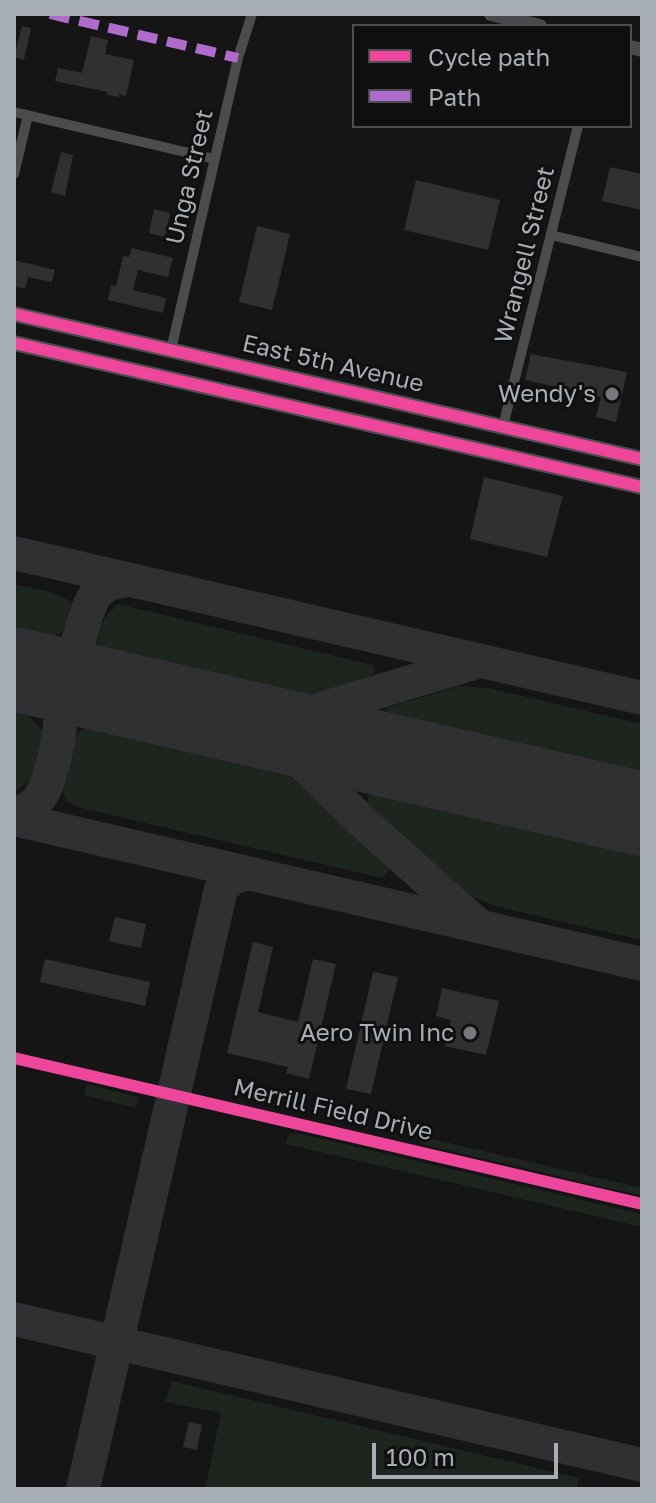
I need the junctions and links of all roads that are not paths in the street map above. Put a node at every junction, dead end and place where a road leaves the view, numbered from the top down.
1 (252, 14) edge
2 (491, 14) edge
3 (532, 24) edge
4 (14, 112) edge
5 (28, 115) junction
6 (578, 128) edge
7 (215, 159) junction
8 (14, 174) edge
9 (551, 235) junction
10 (642, 257) edge
11 (14, 314) edge
12 (14, 343) edge
13 (171, 350) junction
14 (503, 426) junction
15 (642, 459) edge
16 (642, 487) edge
17 (14, 1058) edge
18 (642, 1204) edge

1 - 7 street, Unga Street
2 - 3 main road
4 - 5 street
5 - 7 street
5 - 8 street
6 - 9 street, Wrangell Street
7 - 13 street, Unga Street
9 - 10 street
9 - 14 street, Wrangell Street
11 - 13 highway, East 5th Avenue
12 - 16 highway
13 - 14 highway, East 5th Avenue
14 - 15 highway, East 5th Avenue
17 - 18 street, Merrill Field Drive

